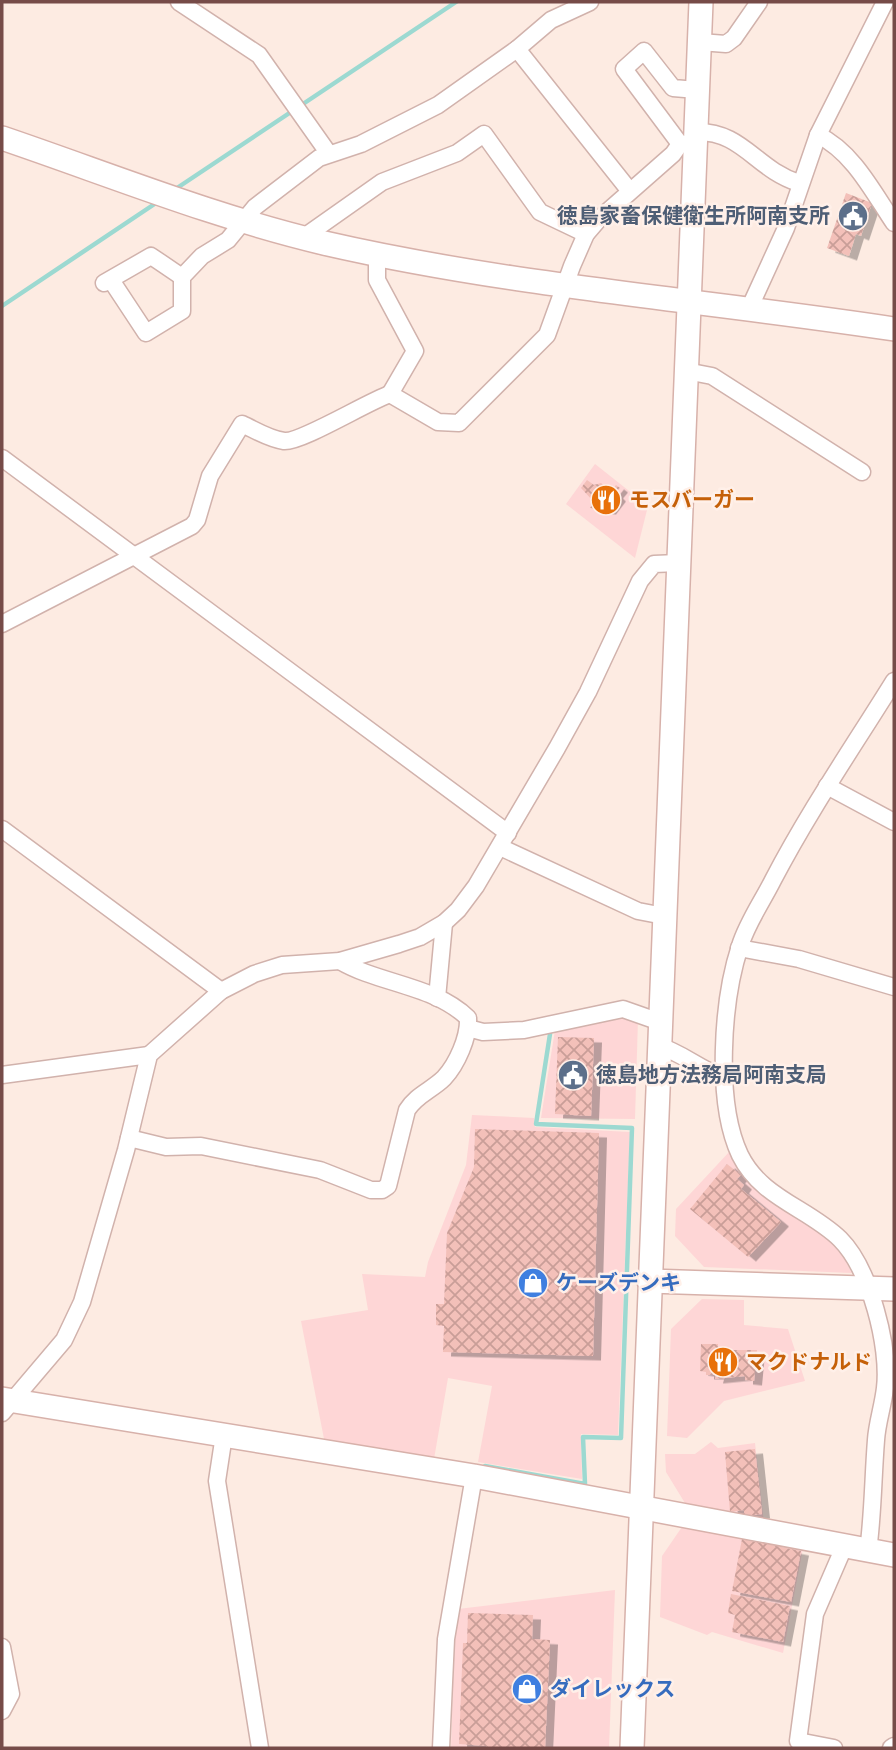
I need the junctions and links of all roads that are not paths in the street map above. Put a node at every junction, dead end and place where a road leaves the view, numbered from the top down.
1 (179, 2) edge
2 (590, 2) edge
3 (701, 2) edge
4 (760, 2) edge
5 (885, 2) edge
6 (700, 42) junction
7 (517, 49) junction
8 (697, 90) junction
9 (818, 135) junction
10 (2, 138) edge
11 (690, 140) junction
12 (329, 153) junction
13 (799, 183) junction
14 (629, 190) junction
15 (245, 221) junction
16 (894, 223) edge
17 (586, 234) junction
18 (304, 237) junction
19 (377, 254) junction
20 (182, 277) junction
21 (566, 284) junction
22 (688, 302) junction
23 (749, 309) junction
24 (894, 329) edge
25 (686, 371) junction
26 (390, 394) junction
27 (2, 458) edge
28 (862, 472) dead end
29 (136, 555) junction
30 (678, 563) junction
31 (2, 625) edge
32 (894, 681) edge
33 (827, 786) junction
34 (894, 822) edge
35 (2, 829) edge
36 (504, 840) junction
37 (664, 916) junction
38 (444, 923) junction
39 (739, 947) junction
40 (340, 961) junction
41 (894, 986) edge
42 (221, 991) junction
43 (437, 998) junction
44 (660, 1022) junction
45 (468, 1028) junction
46 (659, 1046) junction
47 (149, 1055) junction
48 (2, 1075) edge
49 (723, 1077) junction
50 (130, 1138) junction
51 (649, 1281) junction
52 (867, 1288) junction
53 (894, 1289) edge
54 (5, 1404) edge
55 (887, 1419) edge
56 (224, 1435) junction
57 (474, 1476) junction
58 (640, 1507) junction
59 (844, 1547) junction
60 (868, 1552) junction
61 (894, 1555) edge
62 (2, 1647) edge
63 (2, 1711) edge
64 (260, 1748) edge
65 (442, 1748) edge
66 (632, 1748) edge
67 (827, 1748) edge

1 - 12 street
2 - 7 street
3 - 6 street
4 - 6 street
5 - 9 street
6 - 8 street
7 - 12 street
7 - 14 street
8 - 11 street
8 - 11 street
9 - 13 street
9 - 16 street
10 - 15 street
11 - 13 street
11 - 14 street
11 - 22 street
12 - 15 street
13 - 23 street
14 - 17 street
15 - 18 street
15 - 20 street
17 - 18 street
17 - 21 street
18 - 19 street
19 - 21 street
19 - 26 street
20 - 20 street
21 - 22 street
21 - 26 street
22 - 23 street
22 - 25 street
23 - 24 street
25 - 28 street
25 - 30 street
26 - 29 street
27 - 29 street
29 - 31 street
29 - 36 street
30 - 36 street
30 - 37 street
32 - 33 street
33 - 34 street
33 - 39 street
35 - 42 street
36 - 37 street
36 - 38 street
37 - 44 street
38 - 40 street
38 - 43 street
39 - 41 street
39 - 49 street
40 - 42 street
40 - 43 street
42 - 47 street
43 - 45 street
44 - 45 street
44 - 46 street
45 - 50 street
46 - 49 street
46 - 51 street
47 - 48 street
47 - 50 street
49 - 52 street
50 - 54 street
51 - 52 street
51 - 58 street
52 - 53 street
52 - 55 street
54 - 56 street
55 - 60 street
56 - 57 street
56 - 64 street
57 - 58 street
57 - 65 street
58 - 59 street
58 - 66 street
59 - 60 street
59 - 67 street
60 - 61 street
62 - 63 street

